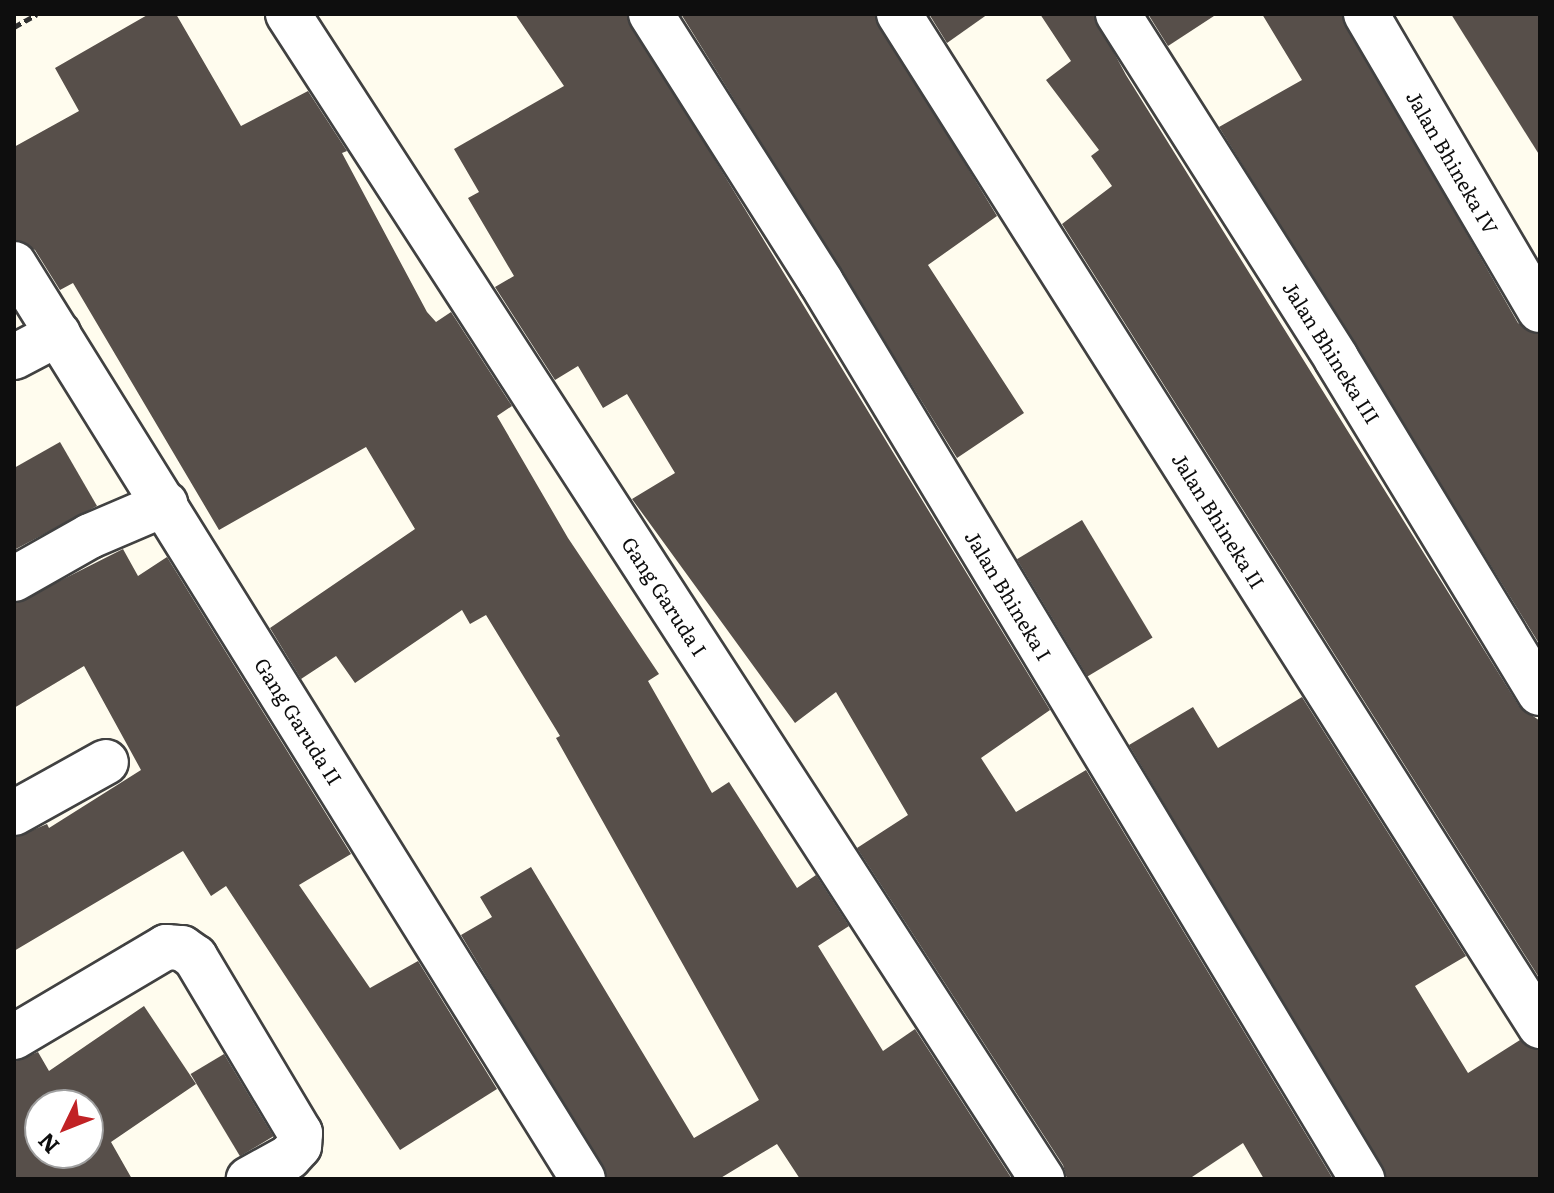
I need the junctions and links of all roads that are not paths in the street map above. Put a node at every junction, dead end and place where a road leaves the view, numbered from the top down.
1 (288, 14) edge
2 (651, 14) edge
3 (899, 14) edge
4 (1118, 14) edge
5 (1366, 14) edge
6 (14, 264) edge
7 (1540, 310) edge
8 (58, 334) junction
9 (14, 357) edge
10 (165, 504) junction
11 (14, 579) edge
12 (1540, 693) edge
13 (106, 762) dead end
14 (14, 813) edge
15 (1540, 1026) edge
16 (14, 1037) edge
17 (249, 1179) edge
18 (583, 1179) edge
19 (1042, 1179) edge
20 (1362, 1179) edge

1 - 19 street, Gang Garuda I
2 - 20 street, Jalan Bhineka I
3 - 15 street, Jalan Bhineka II
4 - 12 street, Jalan Bhineka III
5 - 7 street, Jalan Bhineka IV
6 - 8 street, Gang Garuda II
8 - 9 street
8 - 10 street, Gang Garuda II
10 - 11 street
10 - 18 street, Gang Garuda II
13 - 14 street
16 - 17 street

